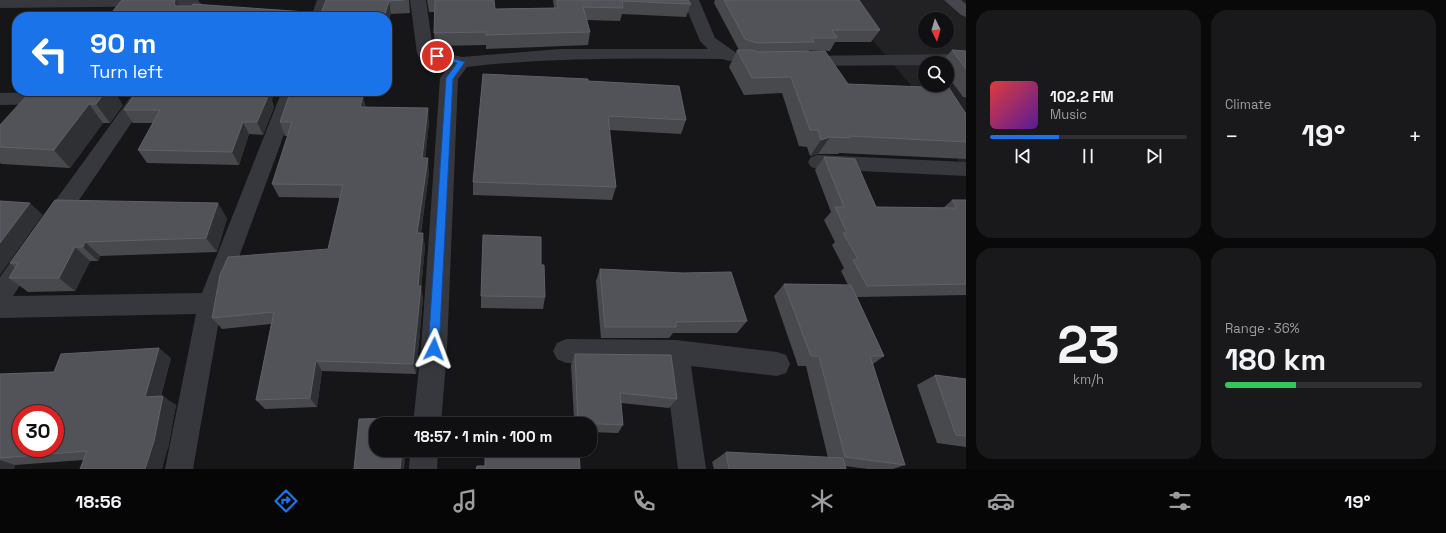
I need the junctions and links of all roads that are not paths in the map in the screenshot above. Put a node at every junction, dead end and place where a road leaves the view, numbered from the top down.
1 (325, 0) edge
2 (418, 0) edge
3 (690, 0) edge
4 (952, 0) edge
5 (0, 4) edge
6 (192, 12) edge
7 (321, 12) edge
8 (966, 12) edge
9 (425, 53) junction
10 (725, 54) junction
11 (966, 59) edge
12 (744, 60) edge
13 (790, 61) edge
14 (462, 62) junction
15 (449, 78) junction
16 (125, 96) edge
17 (141, 96) edge
18 (289, 96) edge
19 (117, 97) dead end
20 (70, 98) edge
21 (0, 99) edge
22 (818, 162) dead end
23 (966, 169) edge
24 (0, 296) edge
25 (210, 302) junction
26 (0, 307) edge
27 (566, 351) dead end
28 (676, 352) junction
29 (777, 364) dead end
30 (428, 417) edge
31 (424, 457) edge
32 (179, 469) edge
33 (423, 469) edge
34 (692, 469) edge

1 - 7 street
2 - 9 street
3 - 10 street
4 - 8 main road
5 - 6 street
9 - 14 street
9 - 15 street
10 - 12 street
10 - 14 street
11 - 13 street
14 - 15 street
15 - 30 street
16 - 19 street
17 - 24 street
18 - 25 street
20 - 21 street
22 - 23 street
25 - 26 street
25 - 32 street
27 - 28 street
28 - 29 street
28 - 34 street
31 - 33 street

